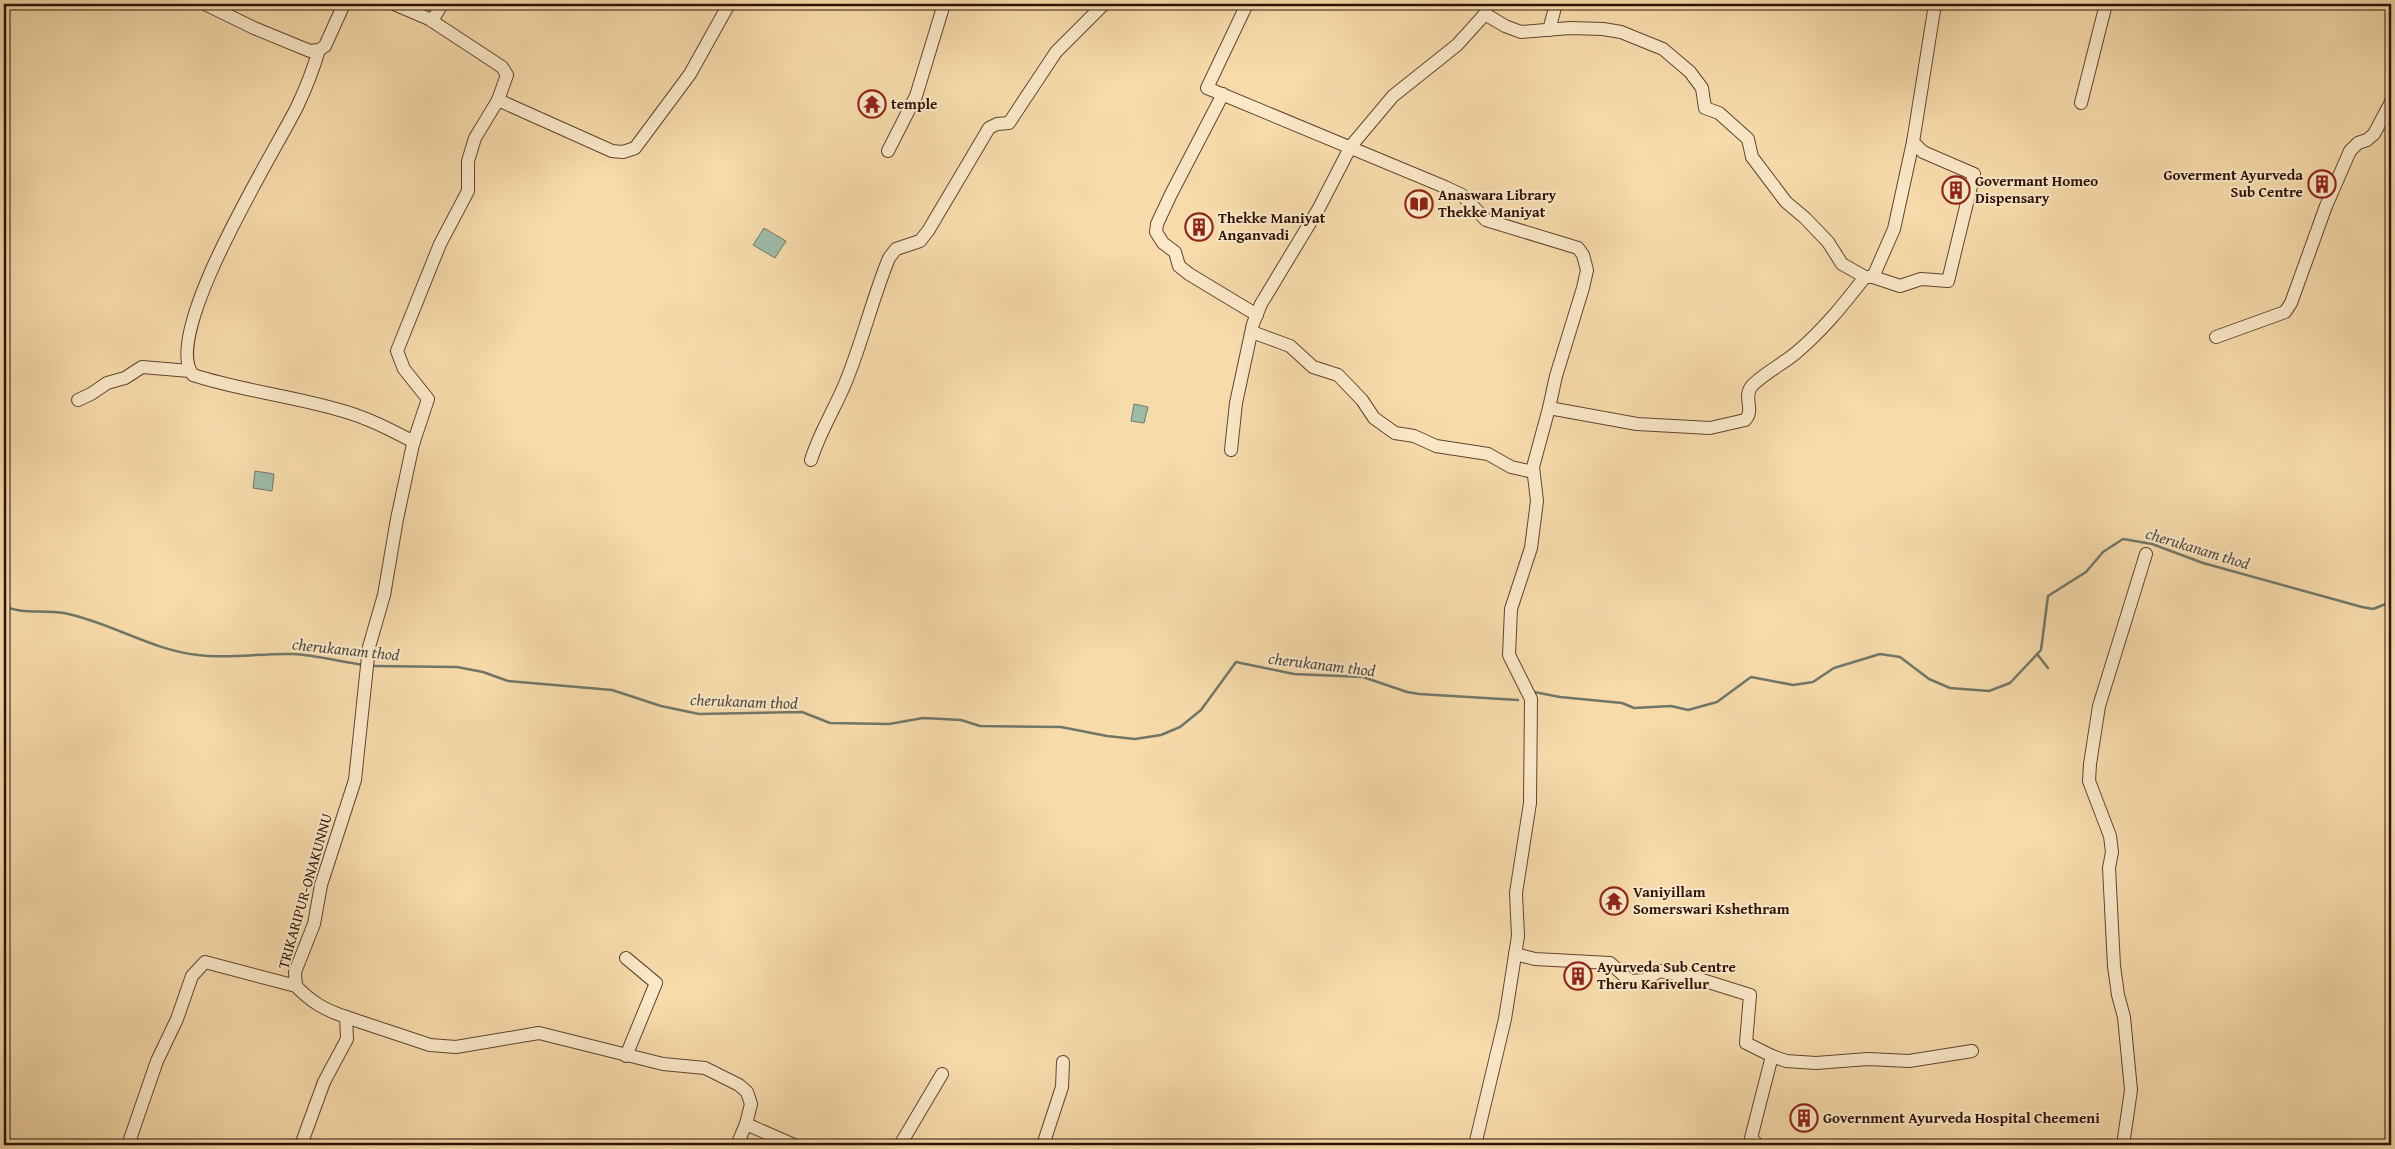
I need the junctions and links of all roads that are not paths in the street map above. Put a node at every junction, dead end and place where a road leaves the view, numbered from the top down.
1 (205, 4) edge
2 (344, 4) edge
3 (394, 4) edge
4 (442, 4) edge
5 (729, 4) edge
6 (944, 4) edge
7 (1104, 4) edge
8 (1247, 4) edge
9 (1556, 4) edge
10 (1935, 4) edge
11 (2106, 4) edge
12 (1486, 9) edge
13 (432, 21) junction
14 (1549, 30) junction
15 (320, 50) junction
16 (1223, 94) junction
17 (498, 100) junction
18 (2081, 102) dead end
19 (2391, 102) edge
20 (1914, 142) junction
21 (1351, 146) junction
22 (888, 151) dead end
23 (1869, 277) junction
24 (1257, 315) junction
25 (1252, 332) junction
26 (2216, 338) dead end
27 (190, 371) junction
28 (78, 400) dead end
29 (1549, 408) junction
30 (414, 442) junction
31 (1231, 450) dead end
32 (811, 460) dead end
33 (1533, 472) junction
34 (2146, 554) dead end
35 (1515, 954) junction
36 (626, 958) dead end
37 (296, 986) junction
38 (346, 1017) junction
39 (1972, 1051) dead end
40 (626, 1056) junction
41 (1772, 1056) junction
42 (1063, 1062) dead end
43 (942, 1074) dead end
44 (746, 1124) junction
45 (128, 1145) edge
46 (301, 1145) edge
47 (737, 1145) edge
48 (794, 1145) edge
49 (900, 1145) edge
50 (1043, 1145) edge
51 (1475, 1145) edge
52 (1758, 1145) edge
53 (2123, 1145) edge

1 - 15 street
2 - 15 street
3 - 13 street
4 - 13 street
5 - 17 street
6 - 22 street
7 - 32 street
8 - 16 street
9 - 14 street
10 - 20 street
11 - 18 street
12 - 14 street
12 - 21 street
13 - 17 street
14 - 23 street
15 - 27 street
16 - 21 street
16 - 24 street
17 - 30 street, TRIKARIPUR-ONAKUNNU
19 - 26 street
20 - 23 street
20 - 23 street
21 - 24 street
21 - 29 street
23 - 29 street
24 - 25 street
25 - 31 street
25 - 33 street
27 - 28 street
27 - 30 street
29 - 33 street
30 - 37 street, TRIKARIPUR-ONAKUNNU
33 - 35 street
34 - 53 street
35 - 41 street
35 - 51 street
36 - 40 street
37 - 38 street, TRIKARIPUR-ONAKUNNU
37 - 45 street
38 - 40 street, TRIKARIPUR-ONAKUNNU
38 - 46 street
39 - 41 street
40 - 44 street, TRIKARIPUR-ONAKUNNU
41 - 52 street
42 - 50 street
43 - 49 street
44 - 47 street
44 - 48 street

